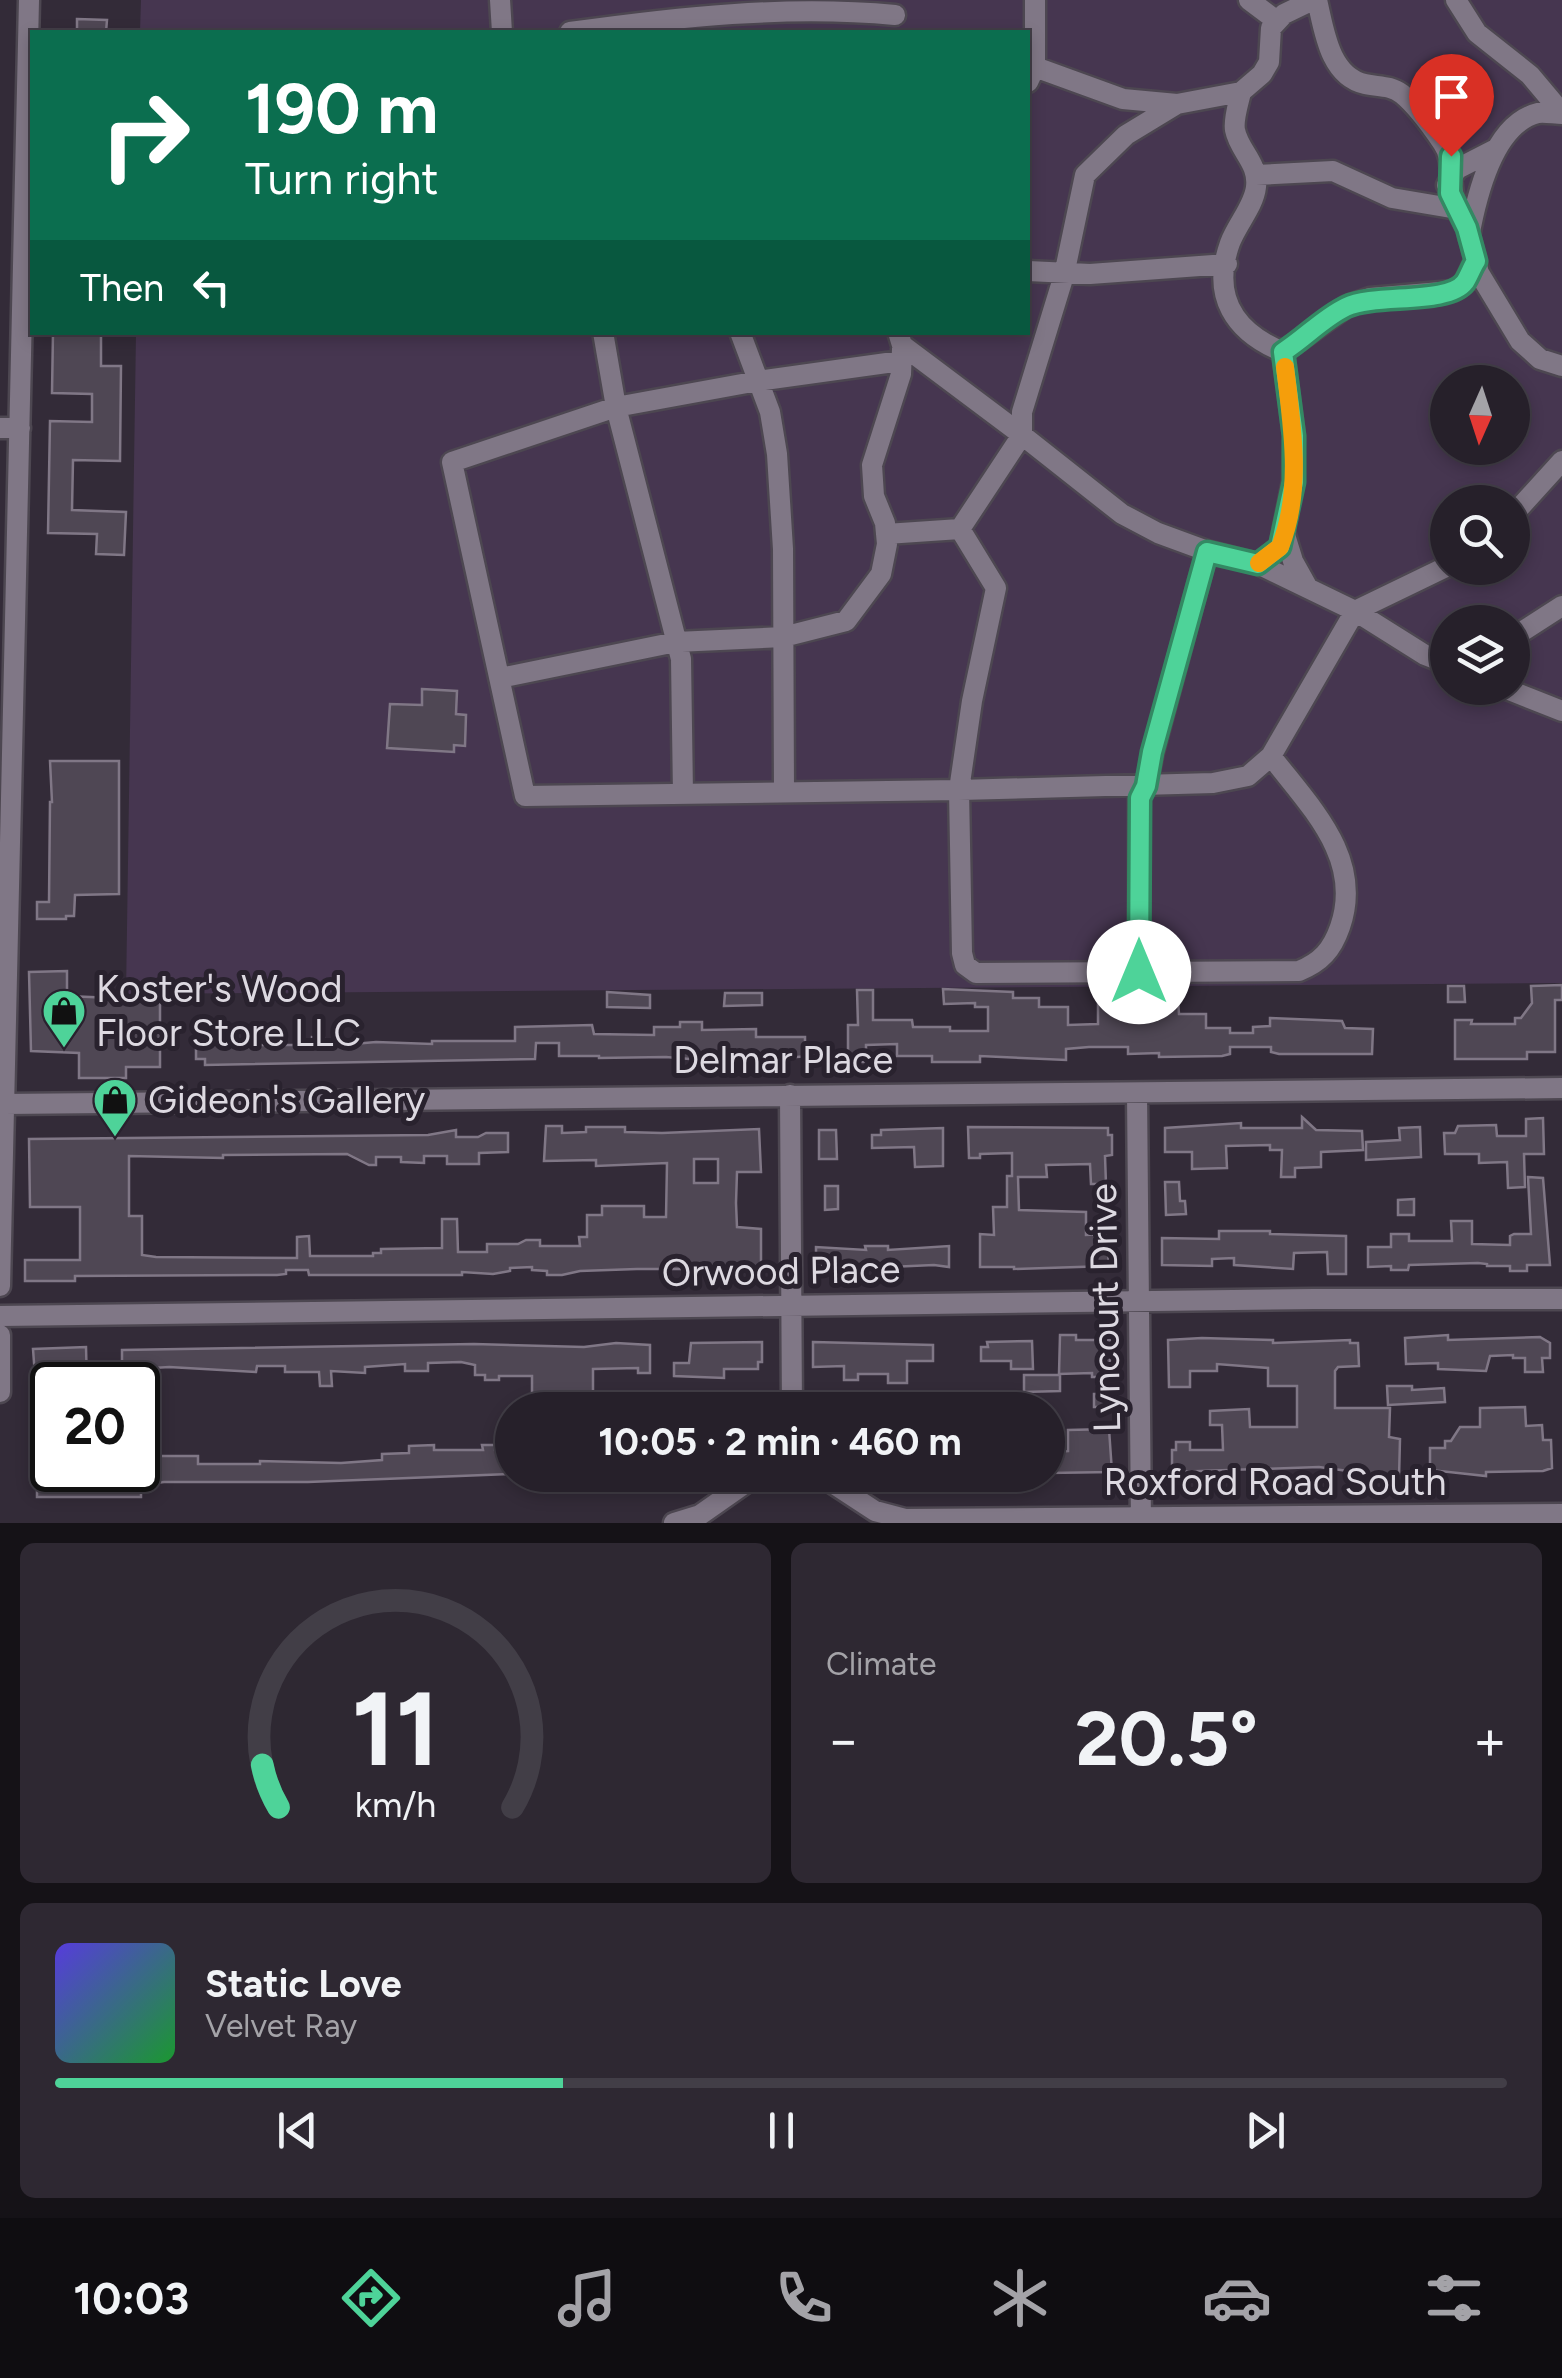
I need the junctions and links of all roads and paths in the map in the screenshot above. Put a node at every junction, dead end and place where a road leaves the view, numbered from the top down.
1 (29, 0) edge
2 (500, 0) edge
3 (1034, 0) edge
4 (1249, 0) edge
5 (1315, 0) edge
6 (1456, 0) edge
7 (685, 16) edge
8 (895, 16) edge
9 (1278, 21) junction
10 (502, 30) edge
11 (584, 30) edge
12 (1031, 74) edge
13 (1240, 92) junction
14 (1123, 99) junction
15 (1177, 104) junction
16 (1562, 114) edge
17 (1132, 131) junction
18 (1496, 149) junction
19 (1256, 175) junction
20 (1449, 181) junction
21 (1424, 203) junction
22 (1457, 209) junction
23 (1469, 237) junction
24 (1476, 261) junction
25 (1226, 264) junction
26 (1030, 270) edge
27 (1064, 275) junction
28 (1452, 292) junction
29 (1489, 293) junction
30 (604, 335) edge
31 (741, 335) edge
32 (901, 346) edge
33 (1283, 352) junction
34 (1562, 366) edge
35 (758, 381) junction
36 (616, 407) junction
37 (10, 428) edge
38 (1022, 435) junction
39 (1562, 461) edge
40 (1530, 496) edge
41 (960, 529) junction
42 (886, 534) junction
43 (1285, 535) junction
44 (1207, 552) junction
45 (1258, 564) junction
46 (1430, 575) edge
47 (1308, 588) junction
48 (1562, 606) edge
49 (1354, 611) junction
50 (1530, 626) edge
51 (783, 637) junction
52 (676, 642) junction
53 (1430, 657) edge
54 (500, 678) junction
55 (1530, 699) edge
56 (1562, 712) edge
57 (1271, 756) junction
58 (1146, 786) junction
59 (960, 790) junction
60 (784, 792) junction
61 (682, 794) junction
62 (4, 897) edge
63 (4, 934) edge
64 (1139, 972) junction
65 (3, 1000) edge
66 (1562, 1088) edge
67 (1138, 1093) junction
68 (790, 1095) junction
69 (4, 1104) junction
70 (1, 1192) edge
71 (0, 1286) edge
72 (1562, 1299) edge
73 (1140, 1303) junction
74 (791, 1305) junction
75 (0, 1316) edge
76 (0, 1335) edge
77 (0, 1392) edge
78 (792, 1392) edge
79 (734, 1492) edge
80 (846, 1492) edge
81 (1562, 1514) edge
82 (1142, 1520) edge
83 (680, 1522) edge

1 - 37 street
2 - 10 street
3 - 12 street
4 - 9 street
5 - 9 street
5 - 20 street
6 - 16 street
7 - 8 street
7 - 11 street
9 - 13 street
12 - 14 street
13 - 15 street
13 - 19 street
14 - 15 street
14 - 17 street
15 - 17 street
16 - 18 street
17 - 27 street
18 - 20 street
18 - 23 street
19 - 21 street
19 - 25 street
20 - 21 street
20 - 22 street
21 - 22 street
22 - 23 street
23 - 24 street
24 - 28 street
24 - 29 street
25 - 27 street
25 - 33 street
26 - 27 street
27 - 38 street
28 - 29 street
28 - 33 street
29 - 34 street
30 - 36 street
31 - 35 street
32 - 35 street
32 - 38 street
32 - 42 street
33 - 43 street
35 - 36 street
35 - 51 street
36 - 52 street
36 - 54 street
37 - 62 street
38 - 41 street
38 - 44 street
39 - 40 street
41 - 42 street
41 - 59 street
42 - 51 street
43 - 45 street
43 - 47 street
44 - 45 street
44 - 58 street
45 - 47 street
46 - 49 street
47 - 49 street
48 - 50 street
49 - 53 street
49 - 57 street
51 - 52 street
51 - 60 street
52 - 54 street
52 - 61 street
54 - 61 street
55 - 56 street
57 - 58 street
57 - 64 street
58 - 59 street
58 - 64 street
59 - 60 street
59 - 64 street
60 - 61 street
62 - 63 street
63 - 65 street
65 - 69 street
66 - 67 street, Delmar Place
67 - 68 street, Delmar Place
67 - 73 street, Lyncourt Drive
68 - 69 street, Delmar Place
68 - 74 street
69 - 70 street
70 - 71 street
72 - 73 street, Orwood Place
73 - 74 street, Orwood Place
73 - 82 street, Lyncourt Drive
74 - 75 street, Orwood Place
74 - 78 street
76 - 77 street
79 - 83 street
80 - 82 street, Roxford Road South
81 - 82 street, Roxford Road South

